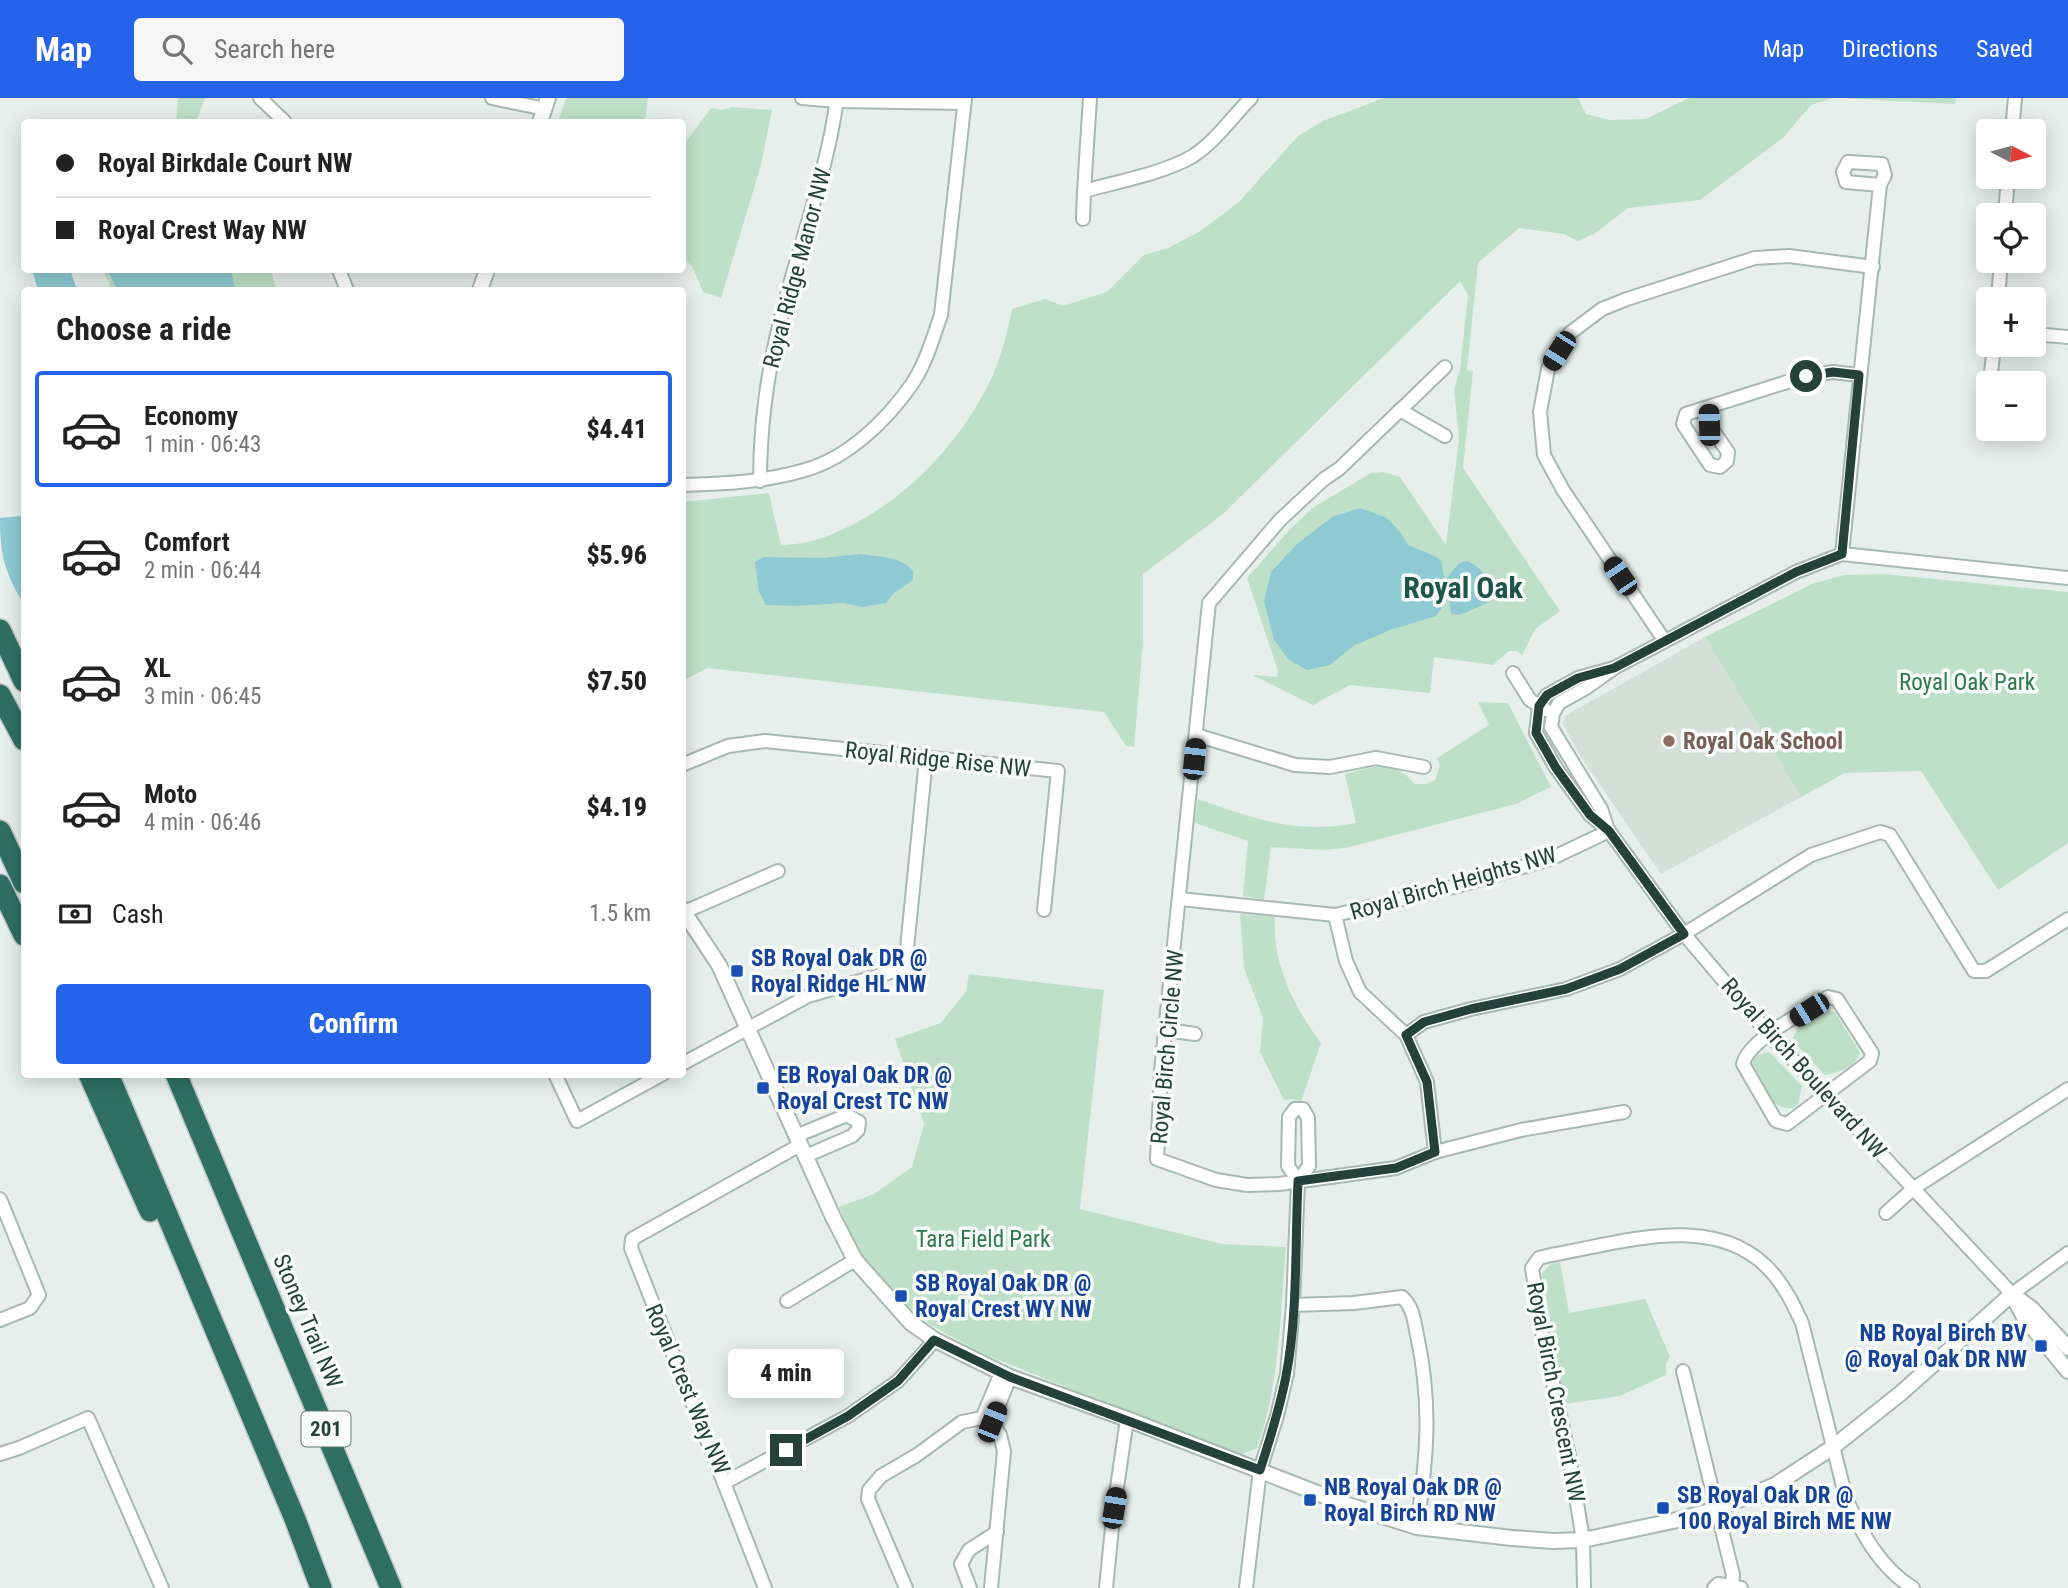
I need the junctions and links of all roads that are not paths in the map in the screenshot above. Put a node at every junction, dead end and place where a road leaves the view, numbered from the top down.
1 (260, 98) edge
2 (492, 98) edge
3 (802, 98) edge
4 (1090, 98) edge
5 (1251, 98) edge
6 (2015, 98) edge
7 (837, 100) edge
8 (965, 101) edge
9 (544, 110) edge
10 (282, 119) edge
11 (2013, 119) edge
12 (1880, 186) dead end
13 (1084, 191) junction
14 (1083, 219) dead end
15 (1873, 267) junction
16 (2046, 335) edge
17 (2068, 337) edge
18 (1445, 367) dead end
19 (1859, 375) junction
20 (1709, 408) junction
21 (1400, 410) junction
22 (1445, 436) dead end
23 (760, 481) junction
24 (686, 485) edge
25 (1842, 554) junction
26 (2068, 578) edge
27 (0, 630) edge
28 (1664, 640) junction
29 (1614, 668) junction
30 (1513, 673) dead end
31 (21, 675) edge
32 (0, 695) edge
33 (1539, 706) junction
34 (1553, 713) junction
35 (21, 734) edge
36 (1196, 736) junction
37 (926, 759) junction
38 (686, 763) edge
39 (1424, 767) dead end
40 (0, 831) edge
41 (1609, 831) junction
42 (778, 871) dead end
43 (21, 876) edge
44 (0, 885) edge
45 (1180, 899) junction
46 (686, 910) edge
47 (1044, 910) dead end
48 (1335, 915) junction
49 (686, 916) edge
50 (2068, 919) edge
51 (21, 929) edge
52 (1684, 934) junction
53 (749, 1028) junction
54 (1167, 1030) junction
55 (1195, 1034) dead end
56 (1769, 1034) junction
57 (1406, 1035) junction
58 (686, 1062) edge
59 (91, 1078) edge
60 (110, 1078) edge
61 (178, 1078) edge
62 (190, 1078) edge
63 (557, 1078) edge
64 (656, 1078) edge
65 (2068, 1089) edge
66 (1825, 1095) junction
67 (1624, 1112) dead end
68 (801, 1146) junction
69 (1435, 1152) junction
70 (1298, 1181) junction
71 (1914, 1188) junction
72 (0, 1199) edge
73 (1886, 1213) dead end
74 (2068, 1252) edge
75 (855, 1260) junction
76 (258, 1271) junction
77 (192, 1276) junction
78 (2012, 1294) junction
79 (787, 1301) dead end
80 (1293, 1305) junction
81 (0, 1320) edge
82 (934, 1340) junction
83 (2068, 1348) edge
84 (1683, 1371) dead end
85 (2068, 1371) edge
86 (1006, 1375) junction
87 (1127, 1419) junction
88 (987, 1420) junction
89 (1833, 1447) junction
90 (0, 1454) edge
91 (1260, 1470) junction
92 (724, 1483) junction
93 (1717, 1509) junction
94 (1417, 1527) junction
95 (997, 1532) junction
96 (1583, 1540) junction
97 (1737, 1587) edge
98 (162, 1588) edge
99 (321, 1588) edge
100 (391, 1588) edge
101 (765, 1588) edge
102 (906, 1588) edge
103 (970, 1588) edge
104 (991, 1588) edge
105 (1106, 1588) edge
106 (1246, 1588) edge
107 (1584, 1588) edge
108 (1714, 1588) edge
109 (1913, 1588) edge

1 - 10 street
2 - 9 street
3 - 7 street
4 - 13 street
5 - 13 street
6 - 11 street
7 - 8 street
7 - 23 street, Royal Ridge Manor NW
8 - 23 street
12 - 15 street
13 - 14 street
15 - 19 street
15 - 28 street
16 - 17 street
18 - 21 street, Royal Birch Circle NW
19 - 20 street
19 - 25 street
20 - 20 street
21 - 22 street
21 - 36 street, Royal Birch Circle NW
23 - 24 street
25 - 26 street
25 - 28 street
27 - 31 highway
28 - 29 street
29 - 33 street
29 - 34 street
30 - 33 street
32 - 35 highway
33 - 34 street
33 - 41 street, Royal Birch Boulevard NW
34 - 41 street, Royal Birch Boulevard NW
36 - 39 street
36 - 45 street, Royal Birch Circle NW
37 - 38 street, Royal Ridge Rise NW
37 - 47 street, Royal Ridge Rise NW
37 - 53 street
40 - 43 highway
41 - 48 street, Royal Birch Heights NW
41 - 52 street, Royal Birch Boulevard NW
42 - 46 street
44 - 51 highway
45 - 48 street
45 - 54 street, Royal Birch Circle NW
48 - 57 street
49 - 53 street
50 - 52 street
52 - 56 street, Royal Birch Boulevard NW
52 - 57 street
53 - 58 street
53 - 68 street
54 - 55 street
54 - 70 street, Royal Birch Circle NW
56 - 66 street, Royal Birch Boulevard NW
56 - 66 street
56 - 66 street
57 - 69 street
59 - 77 highway
60 - 77 highway
61 - 76 highway, Stoney Trail NW / 201
62 - 76 highway
63 - 64 street
65 - 71 street
66 - 71 street, Royal Birch Boulevard NW
67 - 69 street, Royal Birch Circle NW
68 - 75 street
68 - 92 street, Royal Crest Way NW
69 - 70 street, Royal Birch Circle NW
70 - 70 street
70 - 80 street
71 - 73 street
71 - 78 street, Royal Birch Boulevard NW
72 - 81 street
74 - 78 street
75 - 79 street
75 - 82 street
76 - 100 highway, Stoney Trail NW / 201
77 - 99 highway
78 - 83 street, Royal Birch Boulevard NW
78 - 85 street, Royal Birch Boulevard NW
78 - 89 street
80 - 91 street
80 - 94 street
82 - 86 street
82 - 92 street, Royal Crest Way NW
84 - 93 street
86 - 87 street
86 - 88 street
87 - 91 street
87 - 105 street
88 - 95 street
88 - 102 street
89 - 93 street
89 - 96 street, Royal Birch Crescent NW
89 - 109 street, Royal Birch Crescent NW
90 - 98 street
91 - 94 street
91 - 106 street
92 - 101 street
93 - 96 street
93 - 97 street
94 - 96 street
95 - 103 street
95 - 104 street
96 - 107 street, Royal Birch Crescent NW
97 - 108 street

